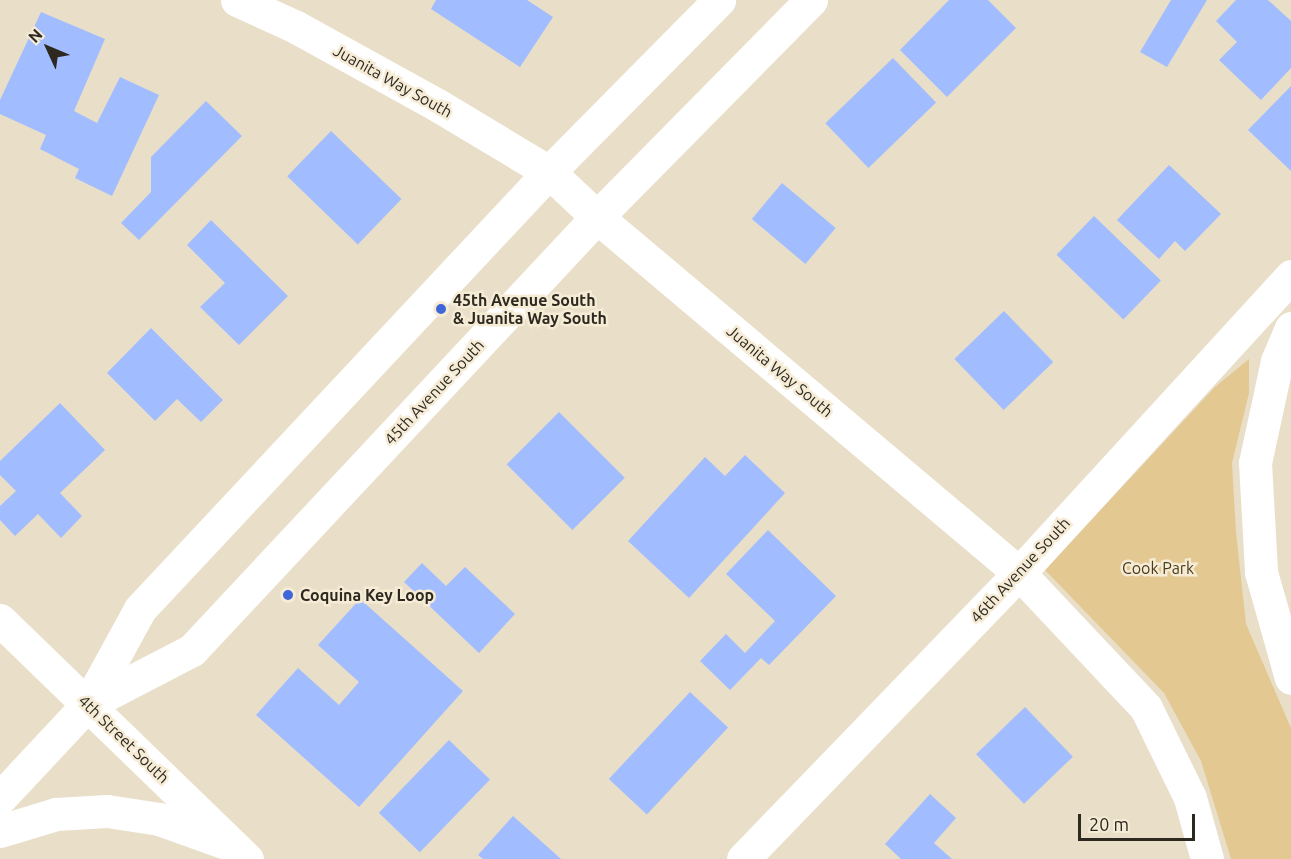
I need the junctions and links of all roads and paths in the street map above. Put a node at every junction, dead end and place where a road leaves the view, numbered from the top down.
1 (237, 0) edge
2 (719, 0) edge
3 (811, 0) edge
4 (549, 172) junction
5 (597, 218) junction
6 (1291, 276) edge
7 (1291, 328) edge
8 (1019, 573) junction
9 (0, 620) edge
10 (1291, 678) edge
11 (88, 704) junction
12 (0, 798) edge
13 (0, 831) edge
14 (240, 852) edge
15 (743, 859) edge
16 (1207, 859) edge

1 - 4 street, Juanita Way South
2 - 4 street, 45th Avenue South
3 - 5 street, 45th Avenue South
4 - 5 street, Juanita Way South
4 - 11 street, 45th Avenue South
5 - 8 street, Juanita Way South
5 - 11 street, 45th Avenue South
6 - 8 street, 46th Avenue South
7 - 10 street
8 - 15 street, 46th Avenue South
8 - 16 street, Juanita Way South
9 - 11 street, 4th Street South
11 - 12 street, 45th Avenue South
11 - 14 street, 4th Street South
13 - 14 street

